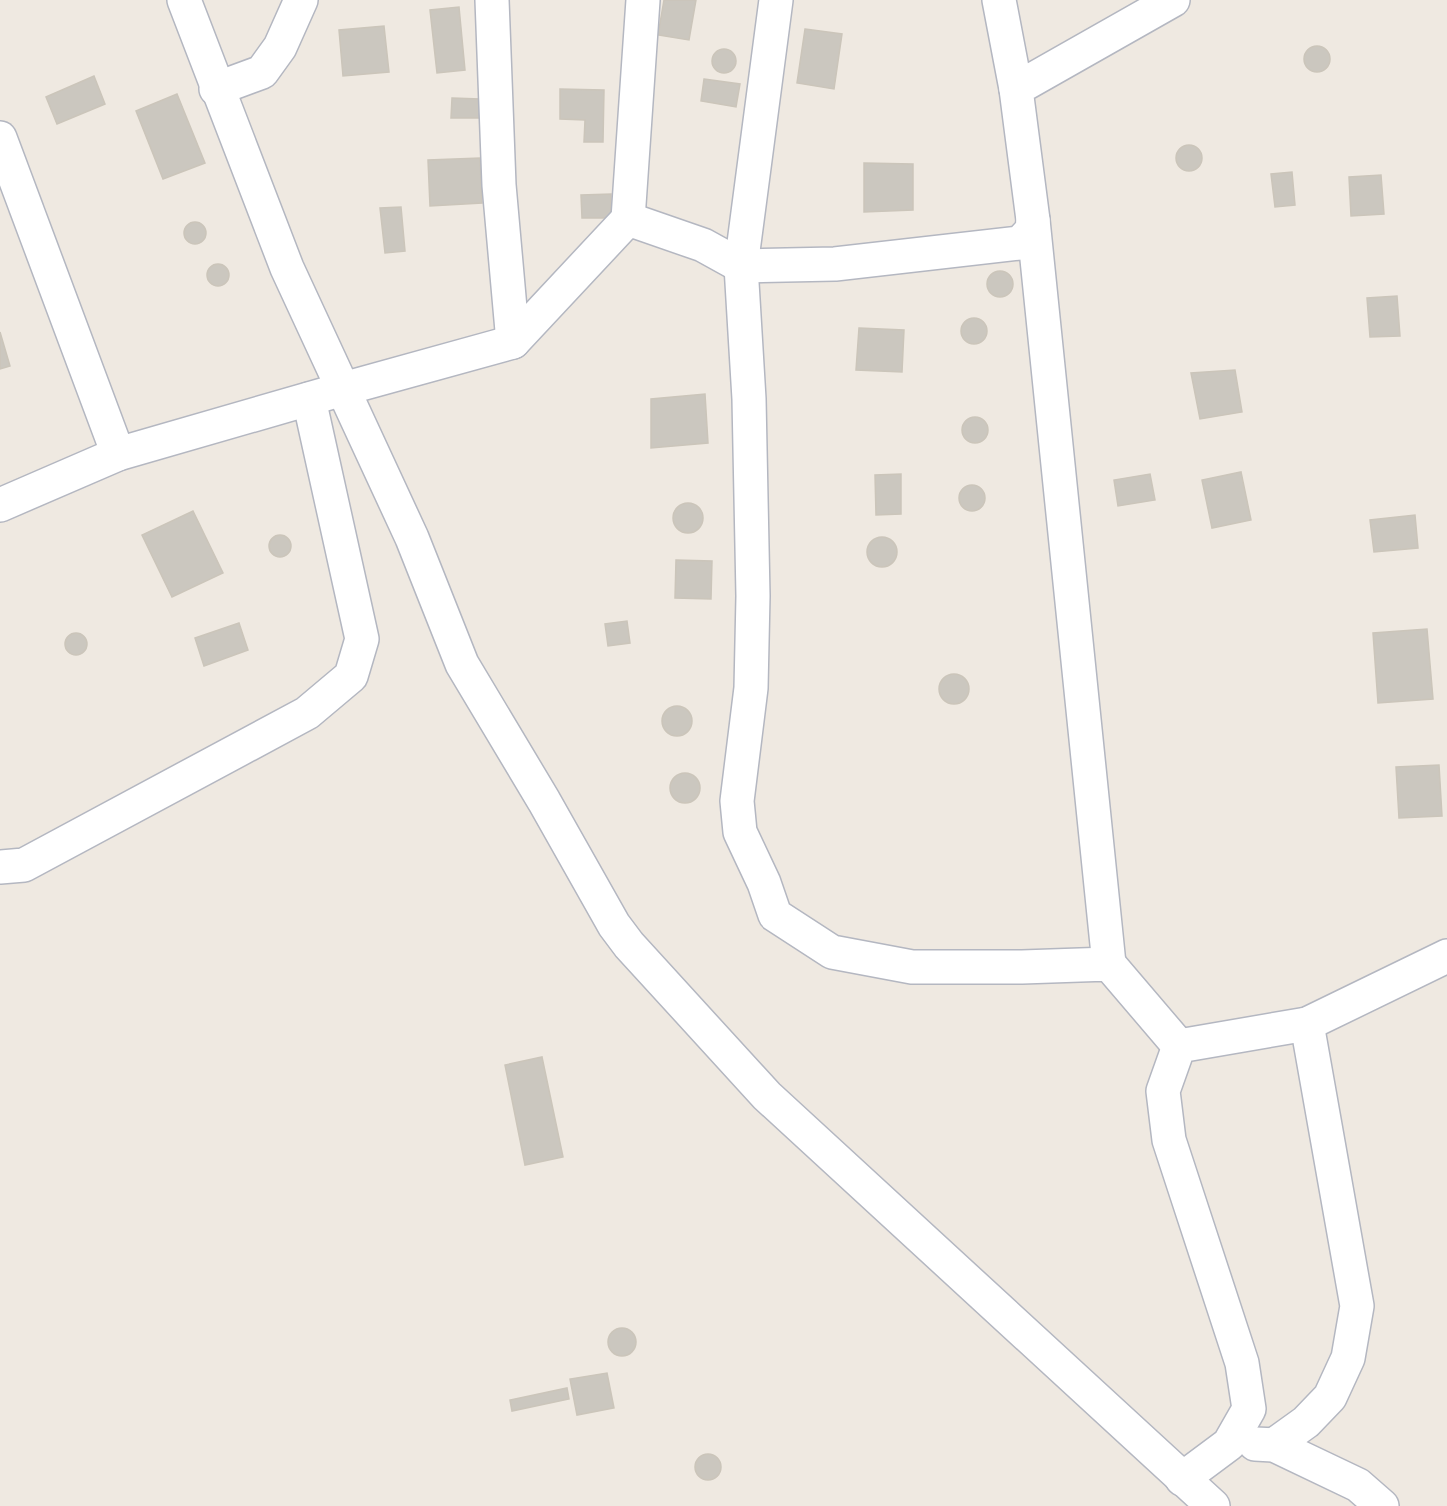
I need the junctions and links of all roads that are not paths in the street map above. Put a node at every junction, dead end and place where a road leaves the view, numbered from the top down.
1 (184, 0) edge
2 (301, 0) edge
3 (492, 0) edge
4 (643, 0) edge
5 (776, 0) edge
6 (999, 0) edge
7 (1173, 0) edge
8 (216, 89) junction
9 (1016, 89) junction
10 (0, 138) edge
11 (628, 219) junction
12 (1033, 220) junction
13 (741, 266) junction
14 (513, 342) junction
15 (343, 389) junction
16 (309, 399) junction
17 (118, 454) junction
18 (0, 505) edge
19 (0, 867) edge
20 (1447, 956) edge
21 (1109, 964) junction
22 (1307, 1024) junction
23 (1179, 1046) junction
24 (1229, 1444) junction
25 (1274, 1445) junction
26 (1182, 1479) junction
27 (1213, 1506) edge
28 (1382, 1506) edge

1 - 8 street
2 - 8 street
3 - 14 street
4 - 11 street
5 - 13 street
6 - 9 street
7 - 9 street
8 - 15 street
9 - 12 street
10 - 17 street
11 - 13 street
11 - 14 street
12 - 13 street
12 - 21 street
13 - 21 street
14 - 15 street
15 - 16 street
15 - 26 street
16 - 17 street
16 - 19 street
17 - 18 street
20 - 22 street
21 - 23 street
22 - 23 street
22 - 25 street
23 - 24 street
24 - 25 street
24 - 26 street
25 - 28 street
26 - 27 street

